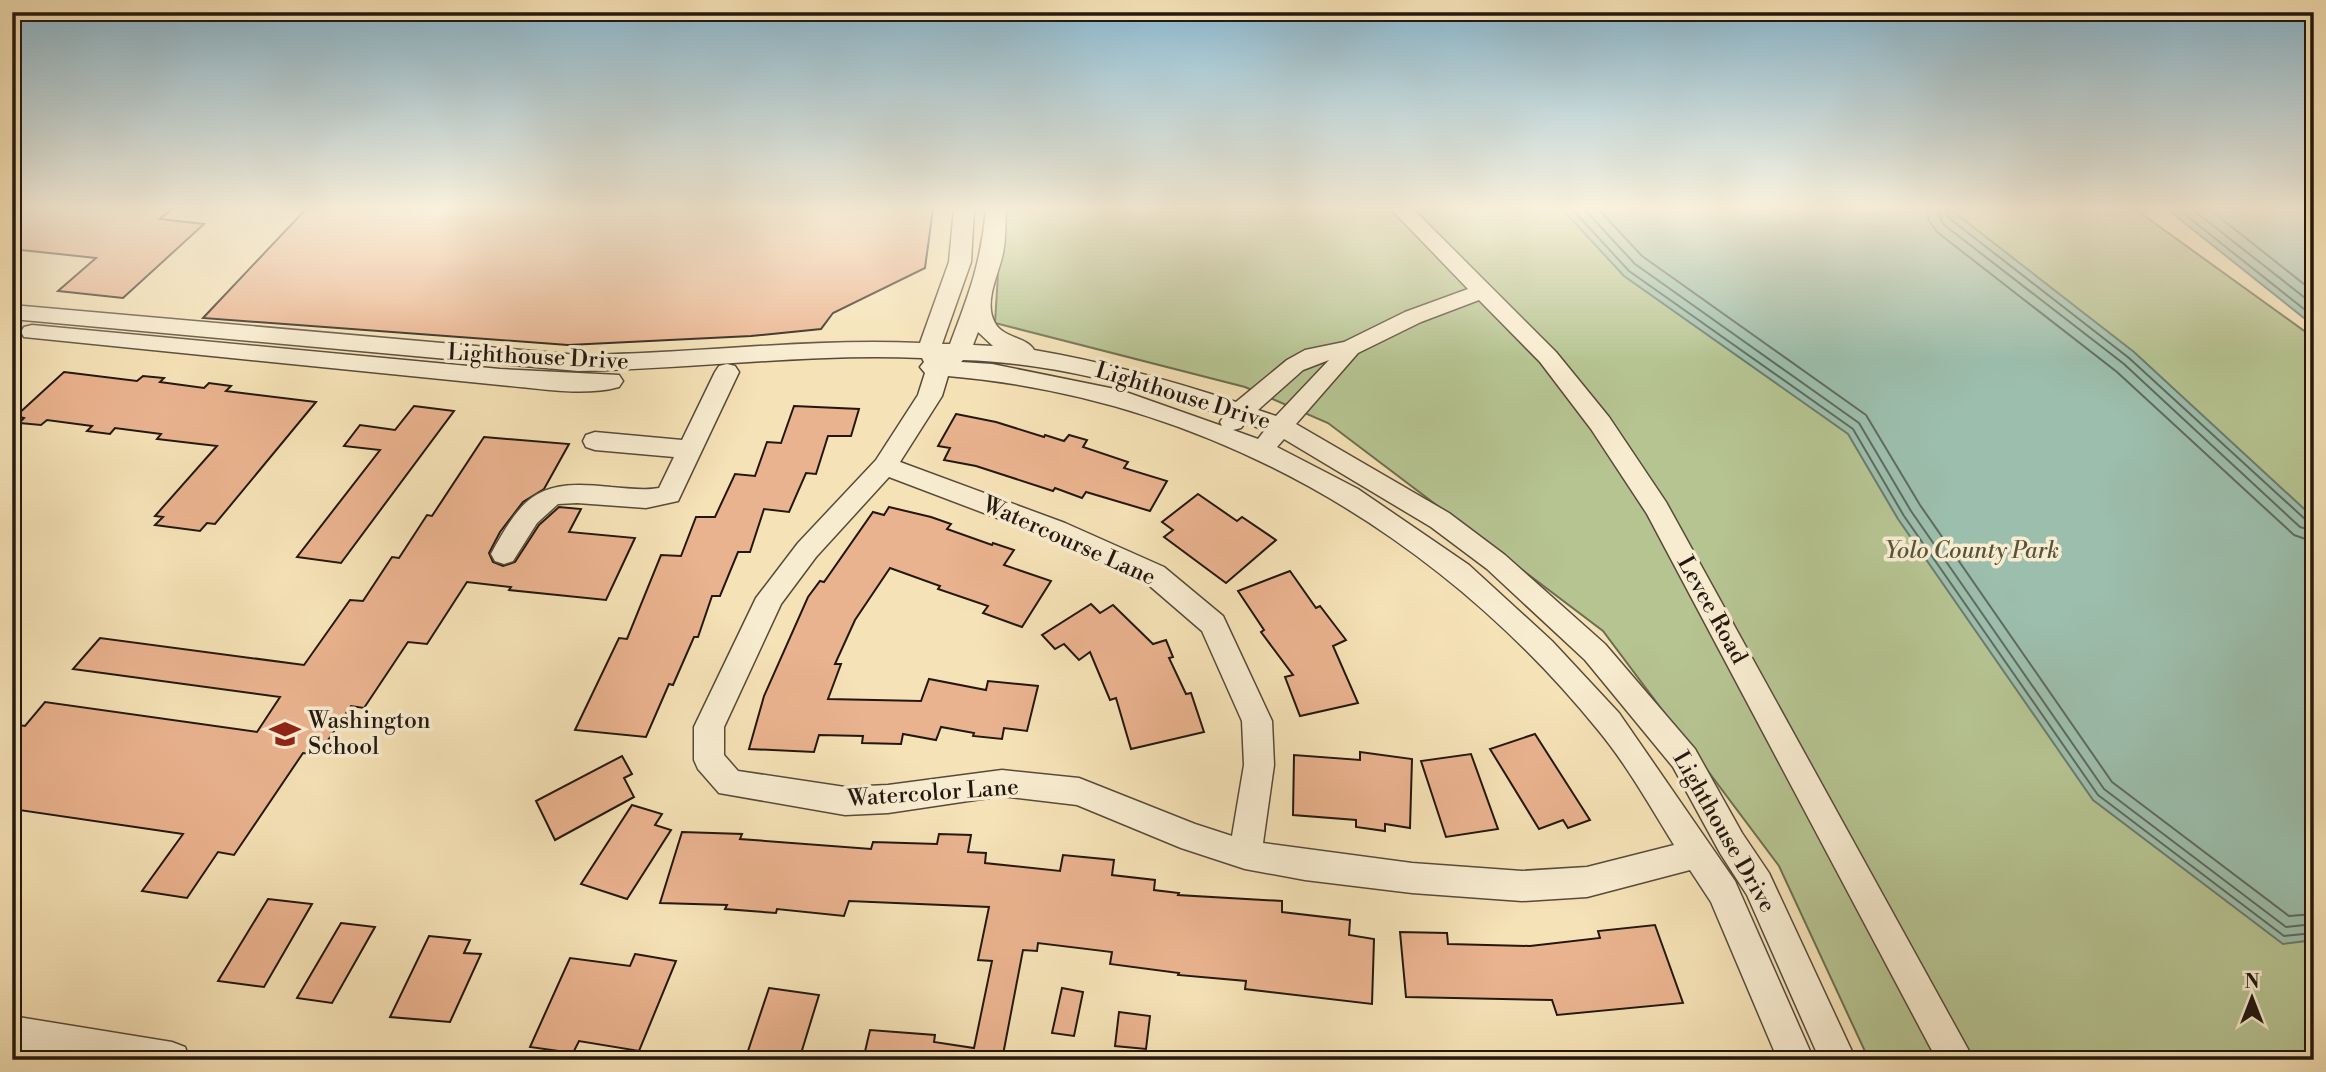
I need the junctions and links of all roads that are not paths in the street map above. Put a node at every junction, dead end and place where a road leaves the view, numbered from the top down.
1 (960, 259) edge
2 (990, 259) edge
3 (1451, 259) edge
4 (1483, 291) junction
5 (981, 292) junction
6 (12, 312) edge
7 (12, 330) edge
8 (1350, 348) junction
9 (942, 356) junction
10 (1053, 361) junction
11 (727, 372) junction
12 (1231, 424) junction
13 (1280, 426) junction
14 (595, 441) dead end
15 (690, 450) junction
16 (1263, 450) junction
17 (885, 466) junction
18 (504, 554) dead end
19 (1698, 853) junction
20 (1245, 854) junction
21 (12, 1034) edge
22 (150, 1058) edge
23 (1796, 1060) edge
24 (1838, 1060) edge
25 (1956, 1060) edge

1 - 9 street
2 - 5 street
3 - 4 street, Levee Road
4 - 8 street
4 - 25 street, Levee Road
5 - 9 street
5 - 10 street
6 - 9 street, Lighthouse Drive
7 - 11 street, Lighthouse Drive
8 - 12 street
8 - 13 street
9 - 10 street, Lighthouse Drive
9 - 11 street, Lighthouse Drive
9 - 12 street, Lighthouse Drive
9 - 17 street, Watercolor Lane
10 - 12 street, Lighthouse Drive
11 - 15 street
12 - 13 street, Lighthouse Drive
12 - 16 street, Lighthouse Drive
13 - 16 street
13 - 24 street, Lighthouse Drive
14 - 15 street
15 - 18 street
16 - 19 street, Lighthouse Drive
17 - 20 street, Watercourse Lane
17 - 20 street, Watercolor Lane
19 - 20 street, Watercolor Lane
19 - 23 street, Lighthouse Drive
21 - 22 street

